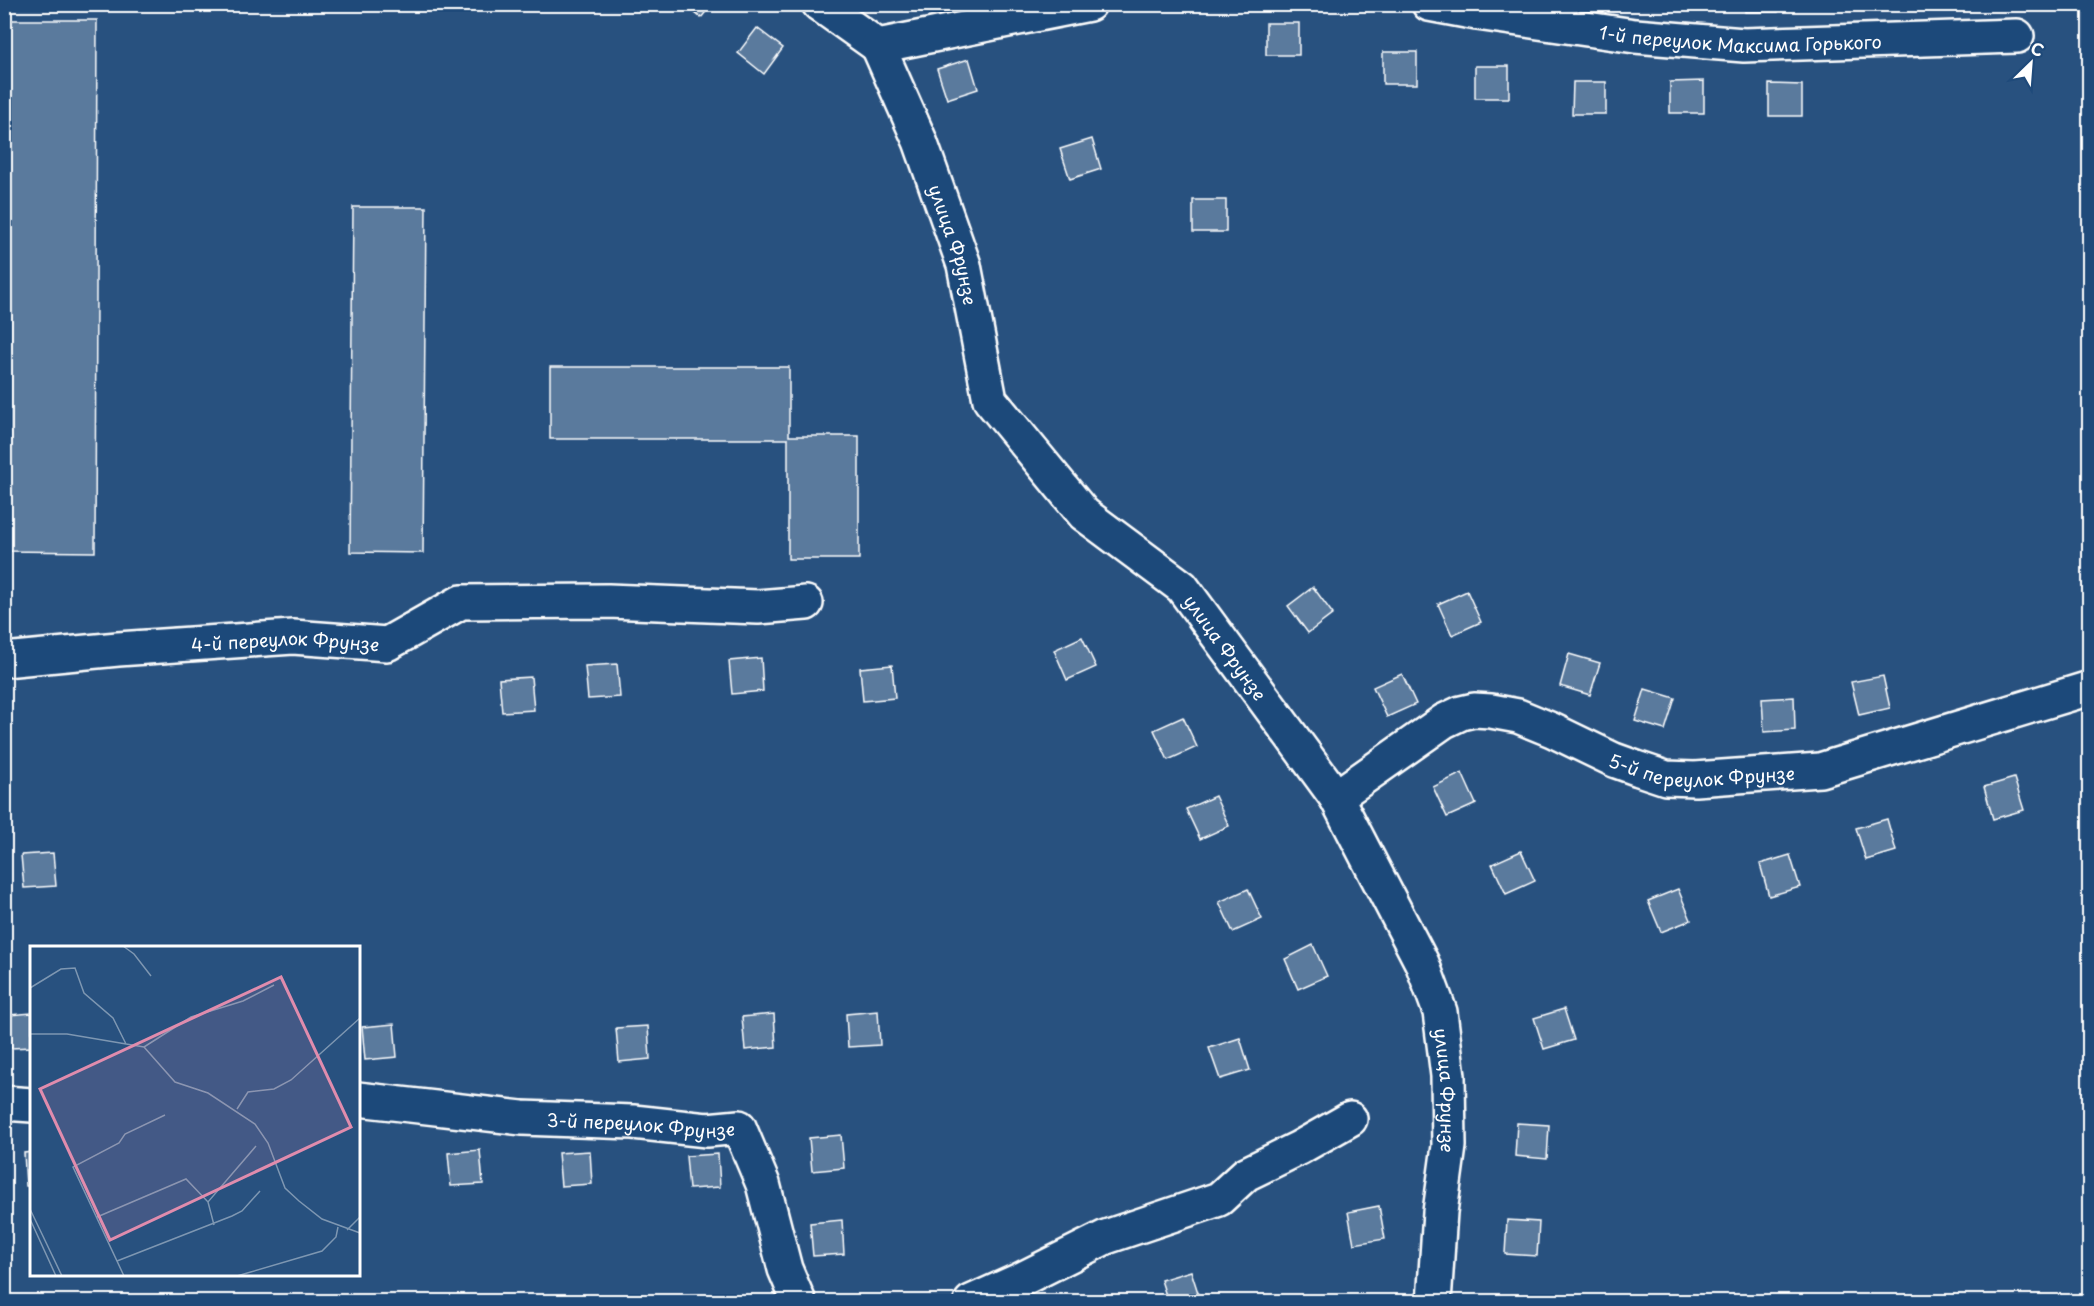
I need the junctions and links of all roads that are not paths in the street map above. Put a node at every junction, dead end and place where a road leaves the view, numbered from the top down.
1 (819, 4) edge
2 (1089, 4) edge
3 (1429, 4) edge
4 (2017, 36) dead end
5 (878, 46) junction
6 (806, 603) dead end
7 (4, 660) edge
8 (2090, 688) edge
9 (1336, 797) junction
10 (360, 1099) edge
11 (4, 1103) edge
12 (30, 1105) edge
13 (1350, 1119) dead end
14 (799, 1302) edge
15 (971, 1302) edge
16 (1434, 1302) edge

1 - 5 street
2 - 5 street
3 - 4 street, 1-й переулок Максима Горького
5 - 9 street, улица Фрунзе
6 - 7 street, 4-й переулок Фрунзе
8 - 9 street, 5-й переулок Фрунзе
9 - 16 street, улица Фрунзе
10 - 14 street, 3-й переулок Фрунзе
11 - 12 street
13 - 15 street

